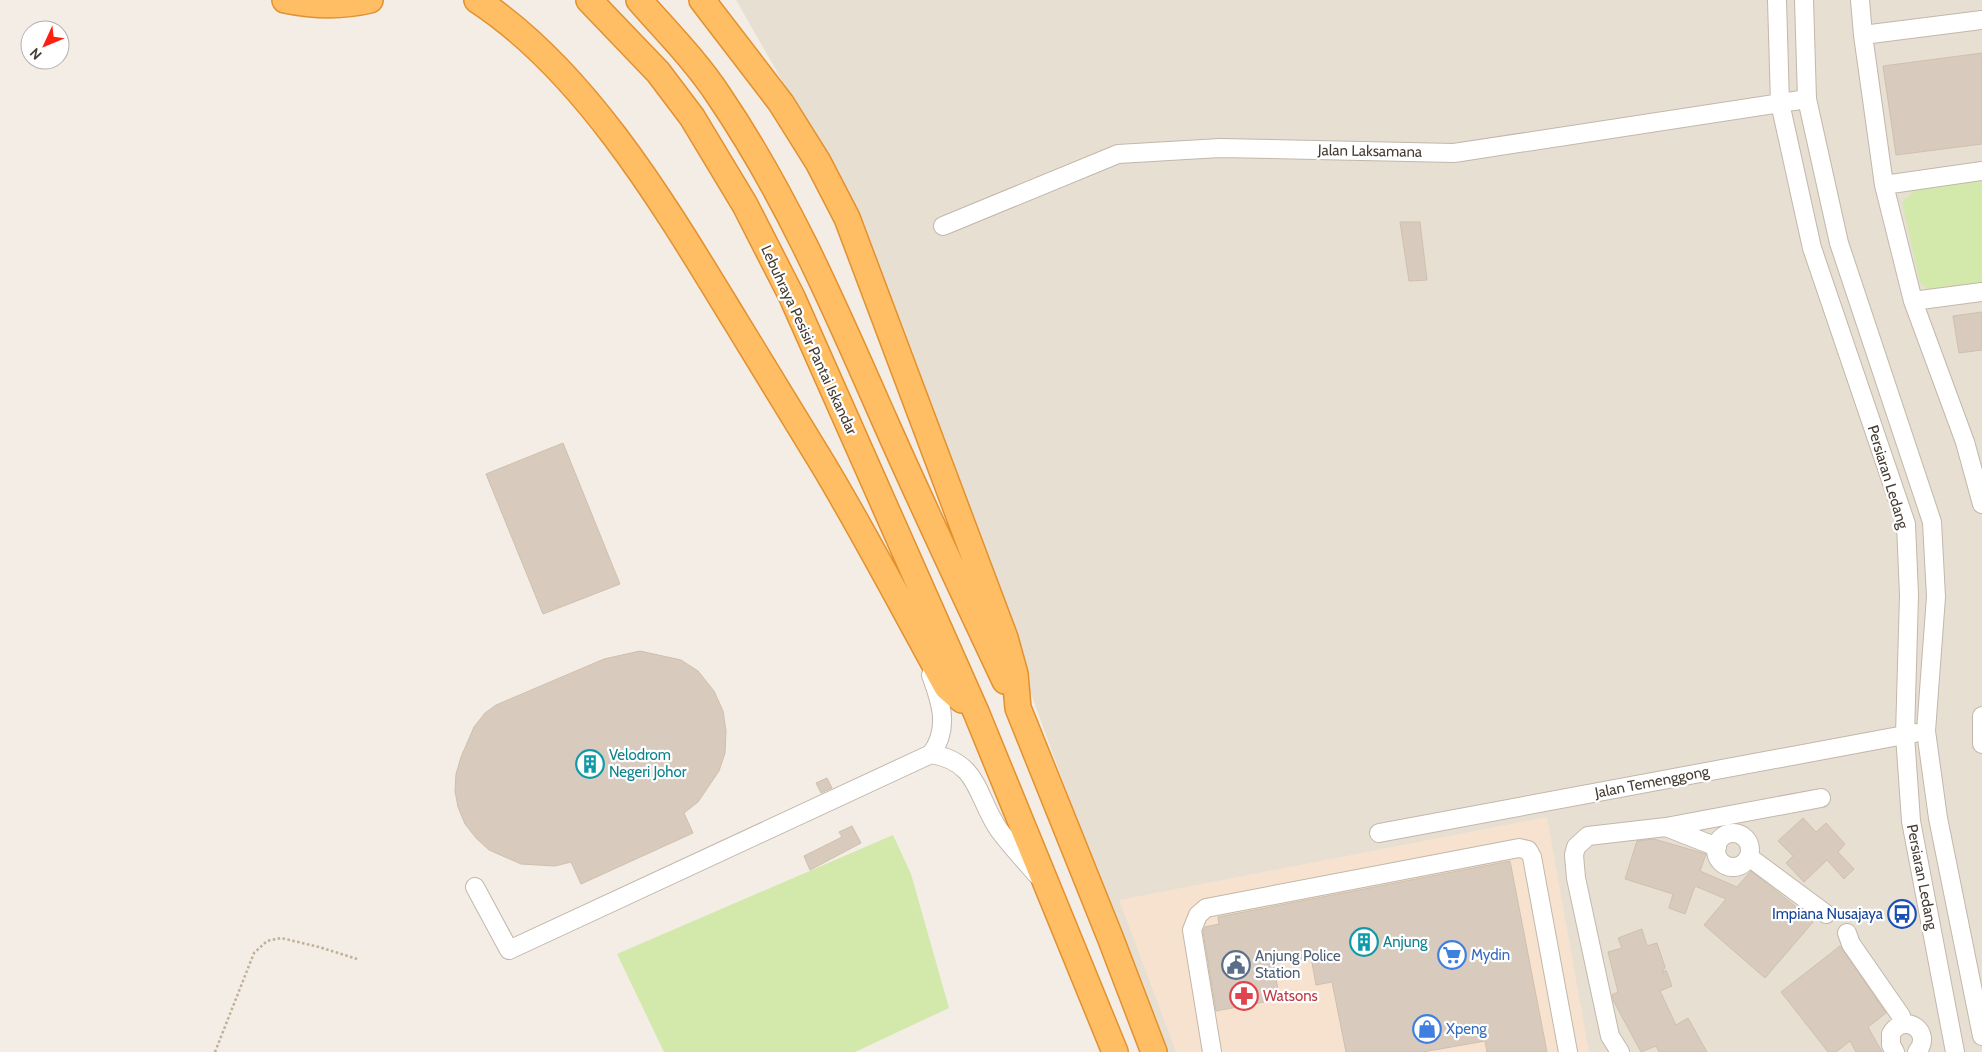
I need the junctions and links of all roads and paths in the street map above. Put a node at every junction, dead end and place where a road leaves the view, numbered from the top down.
1 (285, 0) edge
2 (370, 0) edge
3 (477, 0) edge
4 (589, 0) edge
5 (639, 0) edge
6 (702, 0) edge
7 (1777, 0) edge
8 (1804, 0) edge
9 (1860, 0) edge
10 (1982, 20) edge
11 (1862, 35) junction
12 (1807, 99) junction
13 (1780, 103) junction
14 (1982, 170) edge
15 (1884, 185) junction
16 (943, 226) dead end
17 (1982, 292) edge
18 (1913, 301) junction
19 (1973, 441) edge
20 (1982, 504) edge
21 (925, 648) junction
22 (1018, 708) junction
23 (976, 712) junction
24 (1982, 716) edge
25 (1926, 731) junction
26 (1905, 735) junction
27 (1982, 738) edge
28 (931, 754) junction
29 (1821, 798) dead end
30 (1737, 814) junction
31 (1666, 827) junction
32 (1379, 832) dead end
33 (1737, 834) junction
34 (1717, 847) junction
35 (1749, 856) junction
36 (475, 887) dead end
37 (1050, 890) junction
38 (1826, 914) dead end
39 (1847, 933) dead end
40 (357, 959) dead end
41 (1903, 1024) junction
42 (1982, 1036) edge
43 (215, 1052) edge
44 (1115, 1052) edge
45 (1154, 1052) edge
46 (1212, 1052) edge
47 (1568, 1052) edge
48 (1620, 1052) edge
49 (1895, 1052) edge
50 (1918, 1052) edge
51 (1956, 1052) edge

1 - 2 highway
3 - 21 highway
4 - 23 highway, Lebuhraya Pesisir Pantai Iskandar
5 - 22 highway
6 - 22 highway
7 - 13 street, Persiaran Ledang
8 - 12 street, Persiaran Ledang
9 - 11 street
10 - 11 street
11 - 15 street
12 - 13 street, Jalan Laksamana
12 - 25 street, Persiaran Ledang
13 - 16 street, Jalan Laksamana
13 - 26 street, Persiaran Ledang
14 - 15 street
15 - 18 street
17 - 18 street
18 - 19 street
19 - 20 street
21 - 23 highway
21 - 28 street
22 - 45 highway
23 - 37 highway, Lebuhraya Pesisir Pantai Iskandar
24 - 27 street
25 - 26 street, Jalan Temenggong
25 - 42 street, Persiaran Ledang
26 - 32 street, Jalan Temenggong
26 - 51 street, Persiaran Ledang
28 - 36 street
28 - 37 street
29 - 30 street
30 - 31 street
30 - 33 street
31 - 34 street
31 - 48 street
33 - 34 street
33 - 35 street
34 - 35 street
35 - 38 street
37 - 44 highway, Lebuhraya Pesisir Pantai Iskandar
39 - 41 street
40 - 43 path
41 - 49 street
41 - 50 street
46 - 47 street

